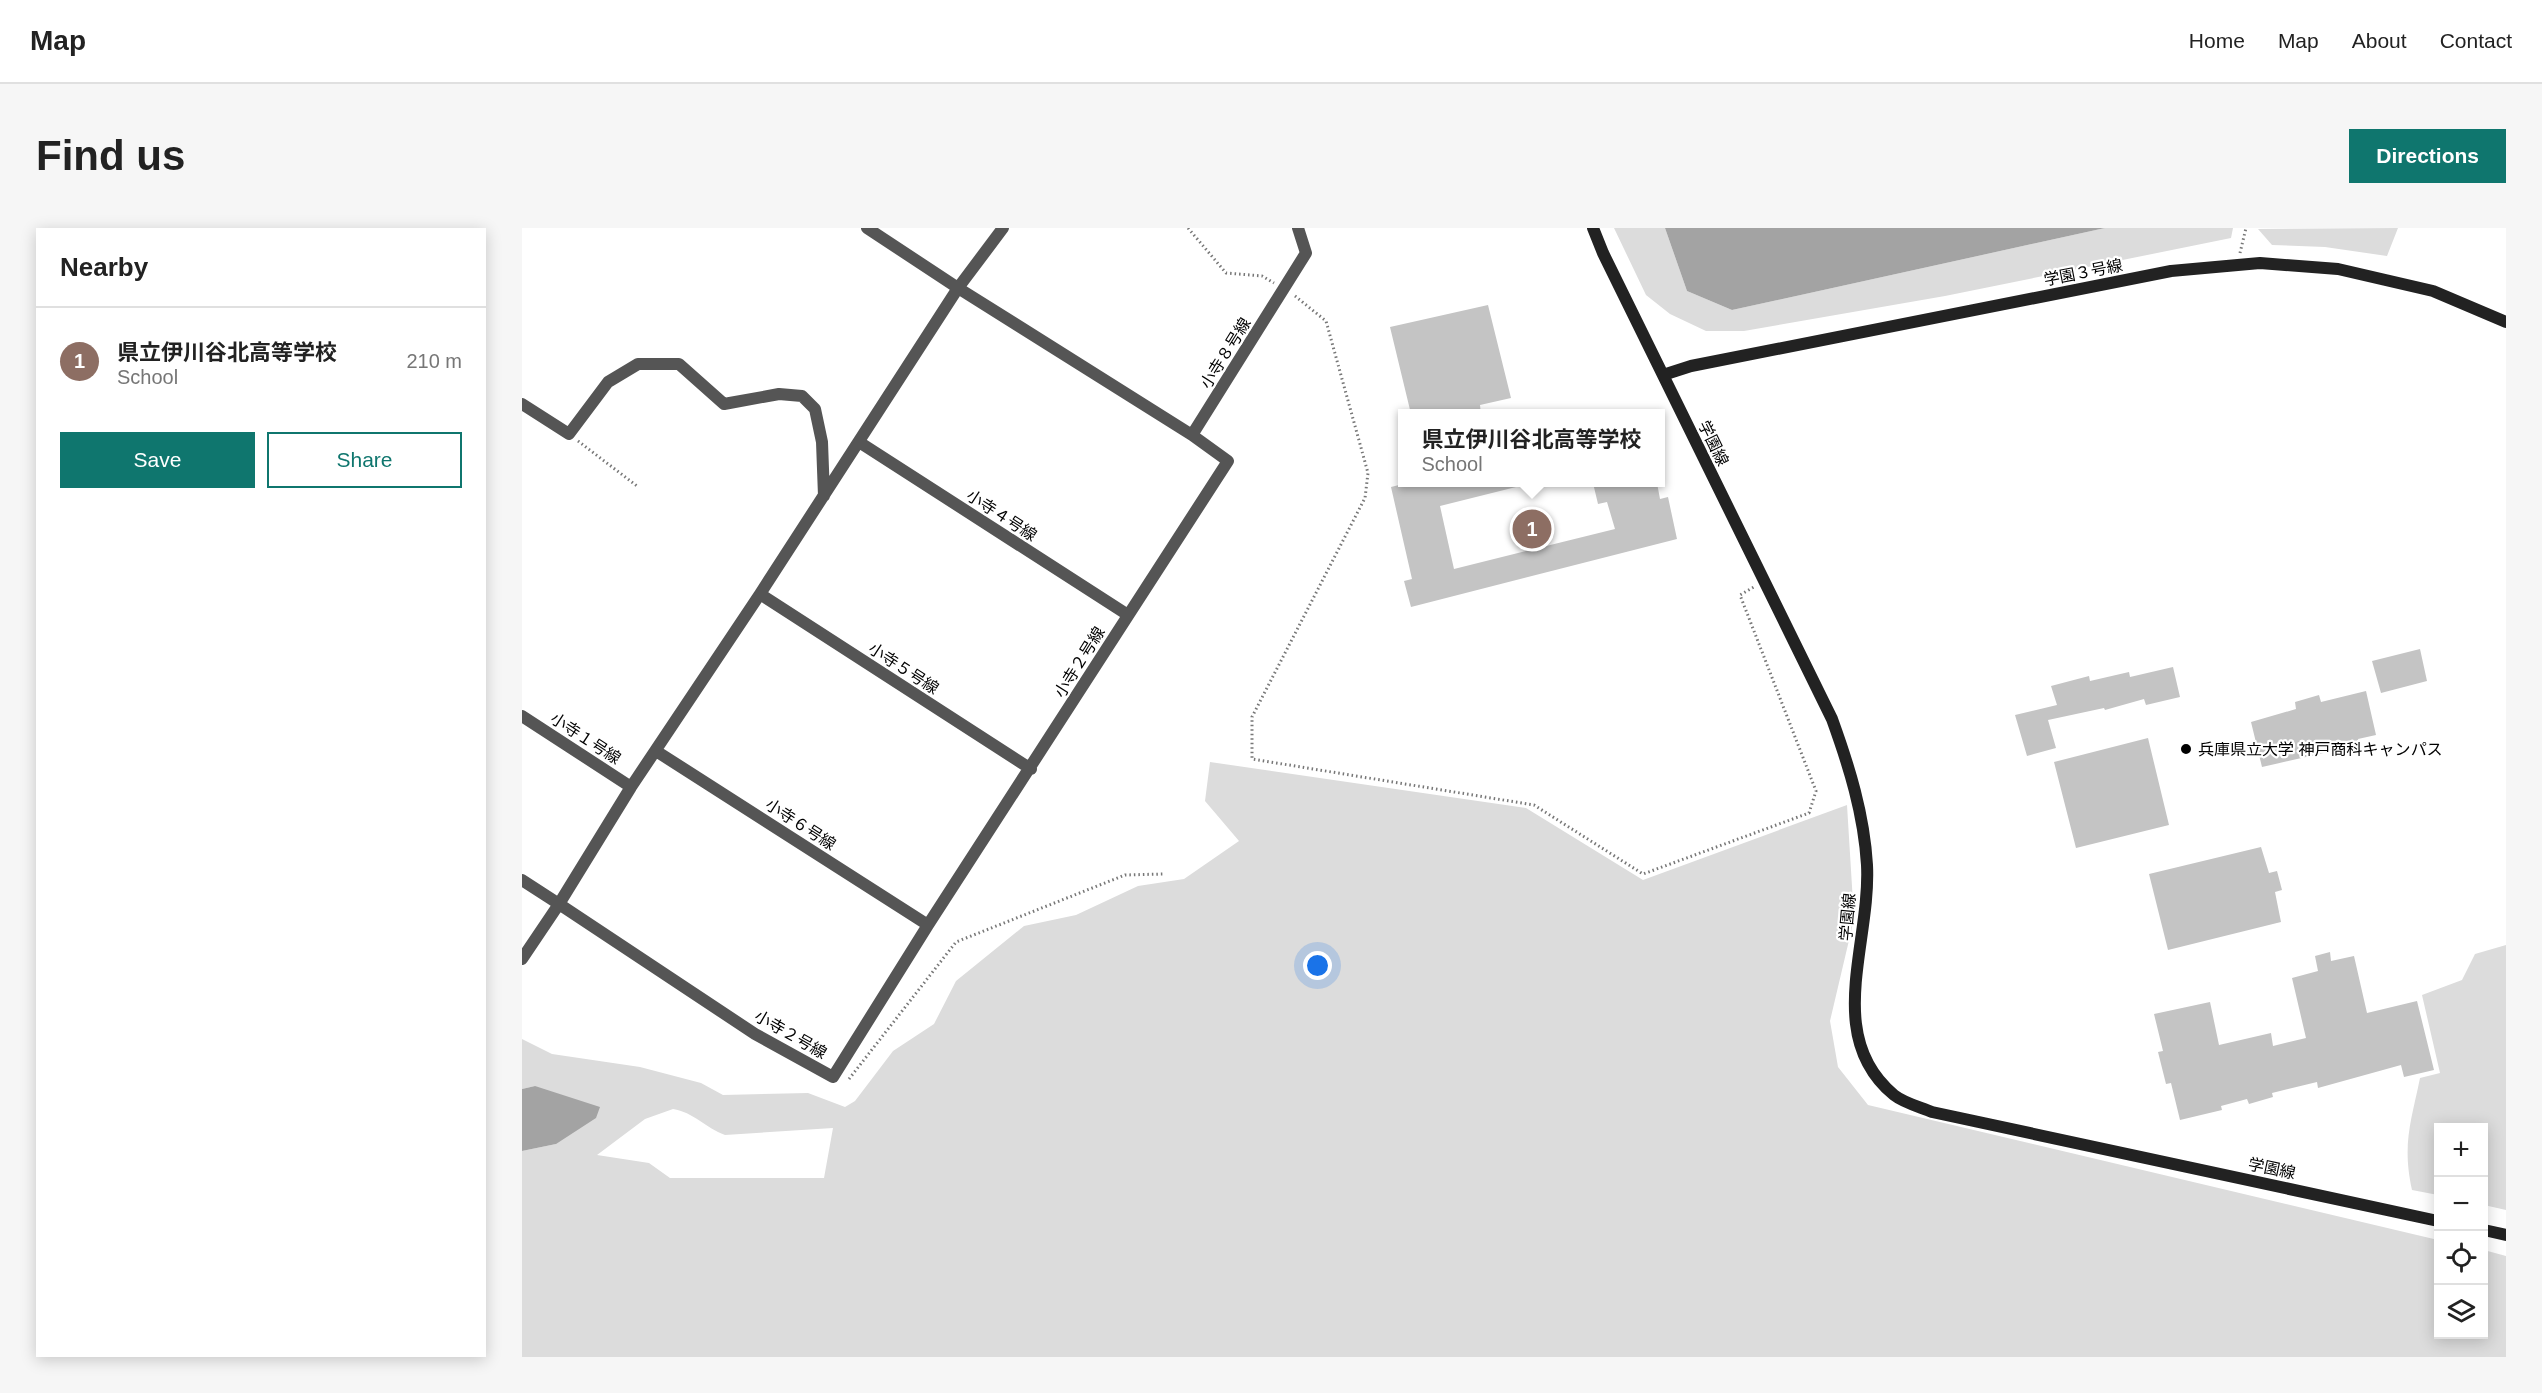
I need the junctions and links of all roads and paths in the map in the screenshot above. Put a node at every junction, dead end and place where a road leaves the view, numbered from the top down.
1 (867, 228) edge
2 (1003, 228) edge
3 (1188, 228) edge
4 (1298, 228) edge
5 (1593, 228) edge
6 (2246, 228) edge
7 (2238, 264) junction
8 (958, 288) junction
9 (1286, 289) junction
10 (2506, 322) edge
11 (1663, 375) junction
12 (522, 404) edge
13 (569, 434) junction
14 (1192, 435) junction
15 (859, 442) junction
16 (637, 486) dead end
17 (824, 495) junction
18 (1764, 580) junction
19 (760, 594) junction
20 (1128, 615) junction
21 (522, 716) edge
22 (656, 751) junction
23 (1030, 770) junction
24 (631, 787) junction
25 (1163, 874) dead end
26 (522, 880) edge
27 (559, 904) junction
28 (928, 925) junction
29 (522, 958) edge
30 (833, 1077) junction
31 (2434, 1220) edge
32 (2488, 1231) edge
33 (2506, 1235) edge

1 - 8 street, 小寺２号線
2 - 8 street
3 - 9 path
4 - 9 street, 小寺８号線
5 - 11 street, 学園線
6 - 7 path
7 - 10 street, 学園３号線
7 - 11 street, 学園３号線
8 - 14 street, 小寺２号線
8 - 15 street
9 - 14 street, 小寺８号線
9 - 18 path
11 - 18 street, 学園線
12 - 13 street
13 - 16 path
13 - 17 street
14 - 20 street, 小寺２号線
15 - 17 street
15 - 20 street, 小寺４号線
17 - 19 street
18 - 31 street, 学園線
19 - 22 street
19 - 23 street, 小寺５号線
20 - 23 street, 小寺２号線
21 - 24 street, 小寺１号線
22 - 24 street
22 - 28 street, 小寺６号線
23 - 28 street, 小寺２号線
24 - 27 street
25 - 30 path
26 - 27 street, 小寺２号線
27 - 29 street
27 - 30 street, 小寺２号線
28 - 30 street, 小寺２号線
32 - 33 street

